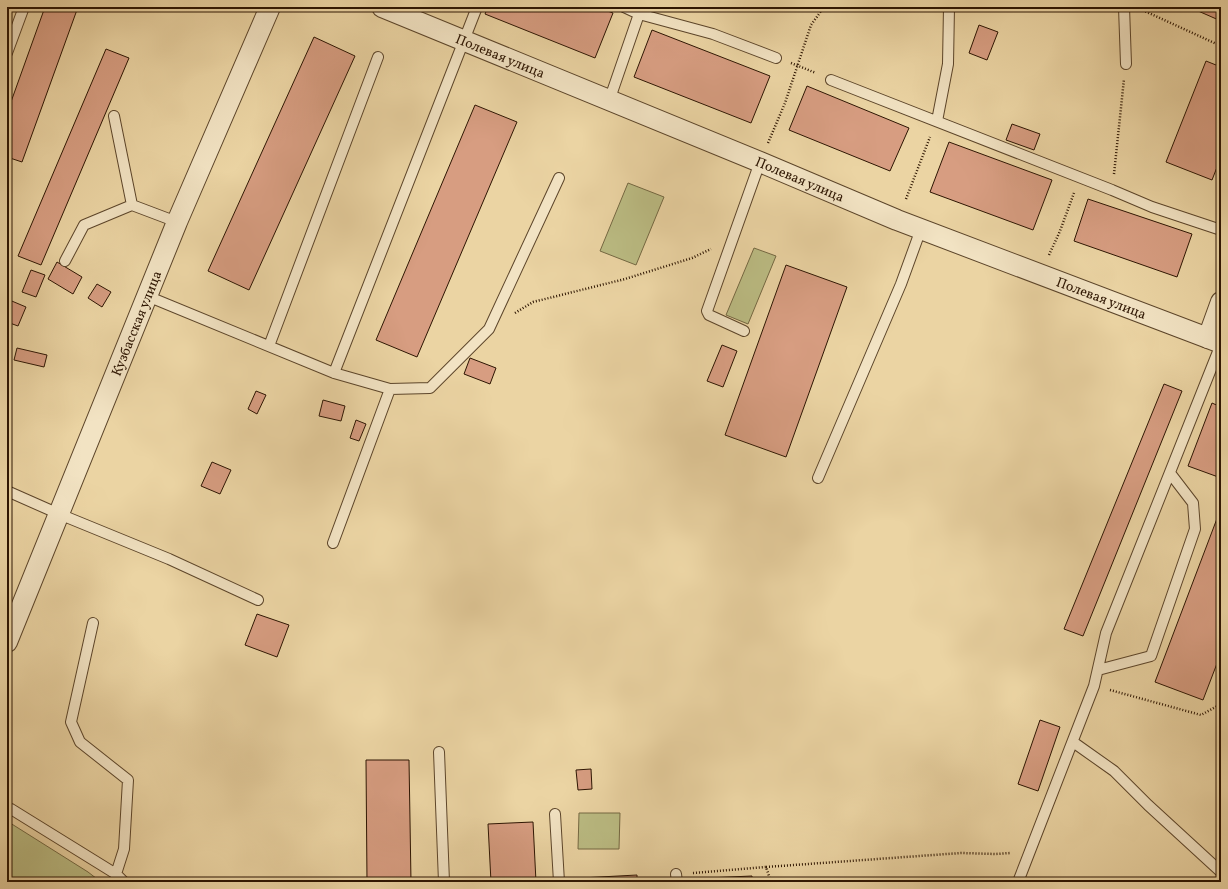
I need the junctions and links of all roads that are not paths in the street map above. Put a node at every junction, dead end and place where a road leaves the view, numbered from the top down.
1 (24, 7) edge
2 (270, 7) edge
3 (382, 7) edge
4 (477, 7) edge
5 (624, 7) edge
6 (949, 7) edge
7 (1124, 7) edge
8 (639, 14) junction
9 (464, 41) junction
10 (7, 53) edge
11 (378, 57) dead end
12 (776, 58) road end
13 (1126, 64) road end
14 (831, 80) road end
15 (609, 100) junction
16 (114, 116) dead end
17 (937, 121) junction
18 (760, 162) junction
19 (559, 178) dead end
20 (132, 205) junction
21 (177, 222) junction
22 (922, 229) junction
23 (1221, 230) edge
24 (65, 261) dead end
25 (147, 296) junction
26 (1221, 302) edge
27 (744, 331) dead end
28 (1217, 341) edge
29 (269, 346) junction
30 (334, 373) junction
31 (390, 389) junction
32 (1170, 473) junction
33 (818, 478) dead end
34 (7, 491) edge
35 (59, 514) junction
36 (333, 543) dead end
37 (258, 600) dead end
38 (93, 623) dead end
39 (7, 642) edge
40 (1098, 670) junction
41 (1073, 742) junction
42 (439, 752) dead end
43 (7, 808) edge
44 (555, 814) dead end
45 (1221, 872) edge
46 (116, 874) junction
47 (124, 882) edge
48 (444, 882) edge
49 (559, 882) edge
50 (1018, 882) edge

1 - 10 lane
2 - 21 street, Кузбасская улица
3 - 9 street, Полевая улица
4 - 9 lane
5 - 8 lane
6 - 17 lane
7 - 13 lane
8 - 12 lane
8 - 15 lane
9 - 15 street, Полевая улица
9 - 30 lane
11 - 29 lane
14 - 17 lane
15 - 18 street, Полевая улица
16 - 20 lane
17 - 23 lane
18 - 22 street, Полевая улица
18 - 27 lane
19 - 31 lane
20 - 21 lane
20 - 24 lane
21 - 25 street, Кузбасская улица
22 - 28 street, Полевая улица
22 - 33 lane
25 - 29 lane
25 - 35 street, Кузбасская улица
26 - 28 street
28 - 32 lane
29 - 30 lane
30 - 31 lane
31 - 36 lane
32 - 40 lane
32 - 40 lane
34 - 35 lane
35 - 37 lane
35 - 39 street, Кузбасская улица
38 - 46 lane
40 - 41 lane
41 - 45 lane
41 - 50 lane
42 - 48 lane
43 - 46 lane
44 - 49 lane
46 - 47 lane

